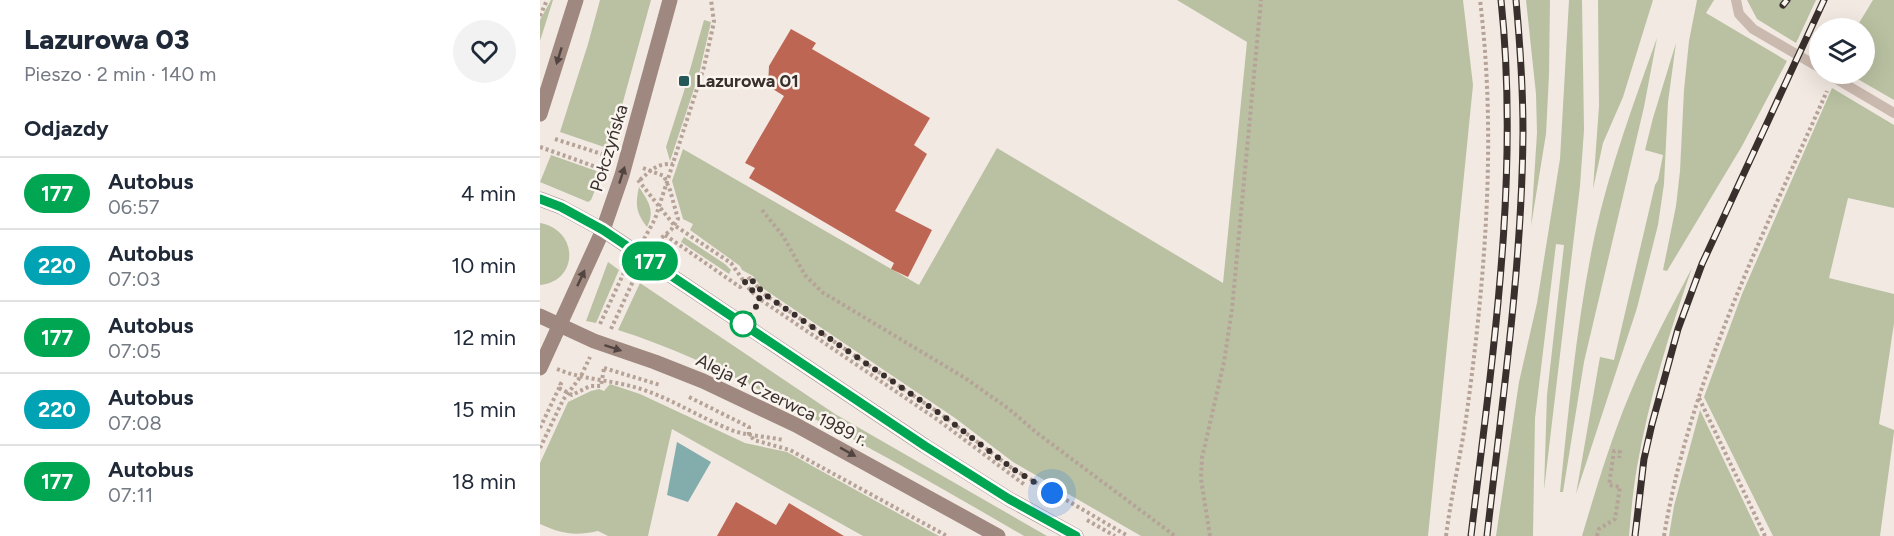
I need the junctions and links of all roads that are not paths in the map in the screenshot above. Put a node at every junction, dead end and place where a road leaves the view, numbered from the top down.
1 (576, 0) edge
2 (670, 0) edge
3 (1736, 0) edge
4 (1809, 62) edge
5 (1846, 84) edge
6 (1894, 113) edge
7 (540, 114) edge
8 (540, 199) edge
9 (603, 230) junction
10 (540, 316) edge
11 (559, 326) junction
12 (540, 368) edge
13 (1073, 534) edge
14 (998, 536) edge

1 -> 7 main road
9 -> 2 main road, Połczyńska
3 - 4 lane
5 - 6 lane
8 - 9 main road, Aleja 4 Czerwca 1989 r.
11 -> 9 main road, Połczyńska
9 - 13 main road, Aleja 4 Czerwca 1989 r.
10 - 11 main road, Aleja 4 Czerwca 1989 r.
11 - 12 main road, Połczyńska
11 -> 14 main road, Aleja 4 Czerwca 1989 r.

